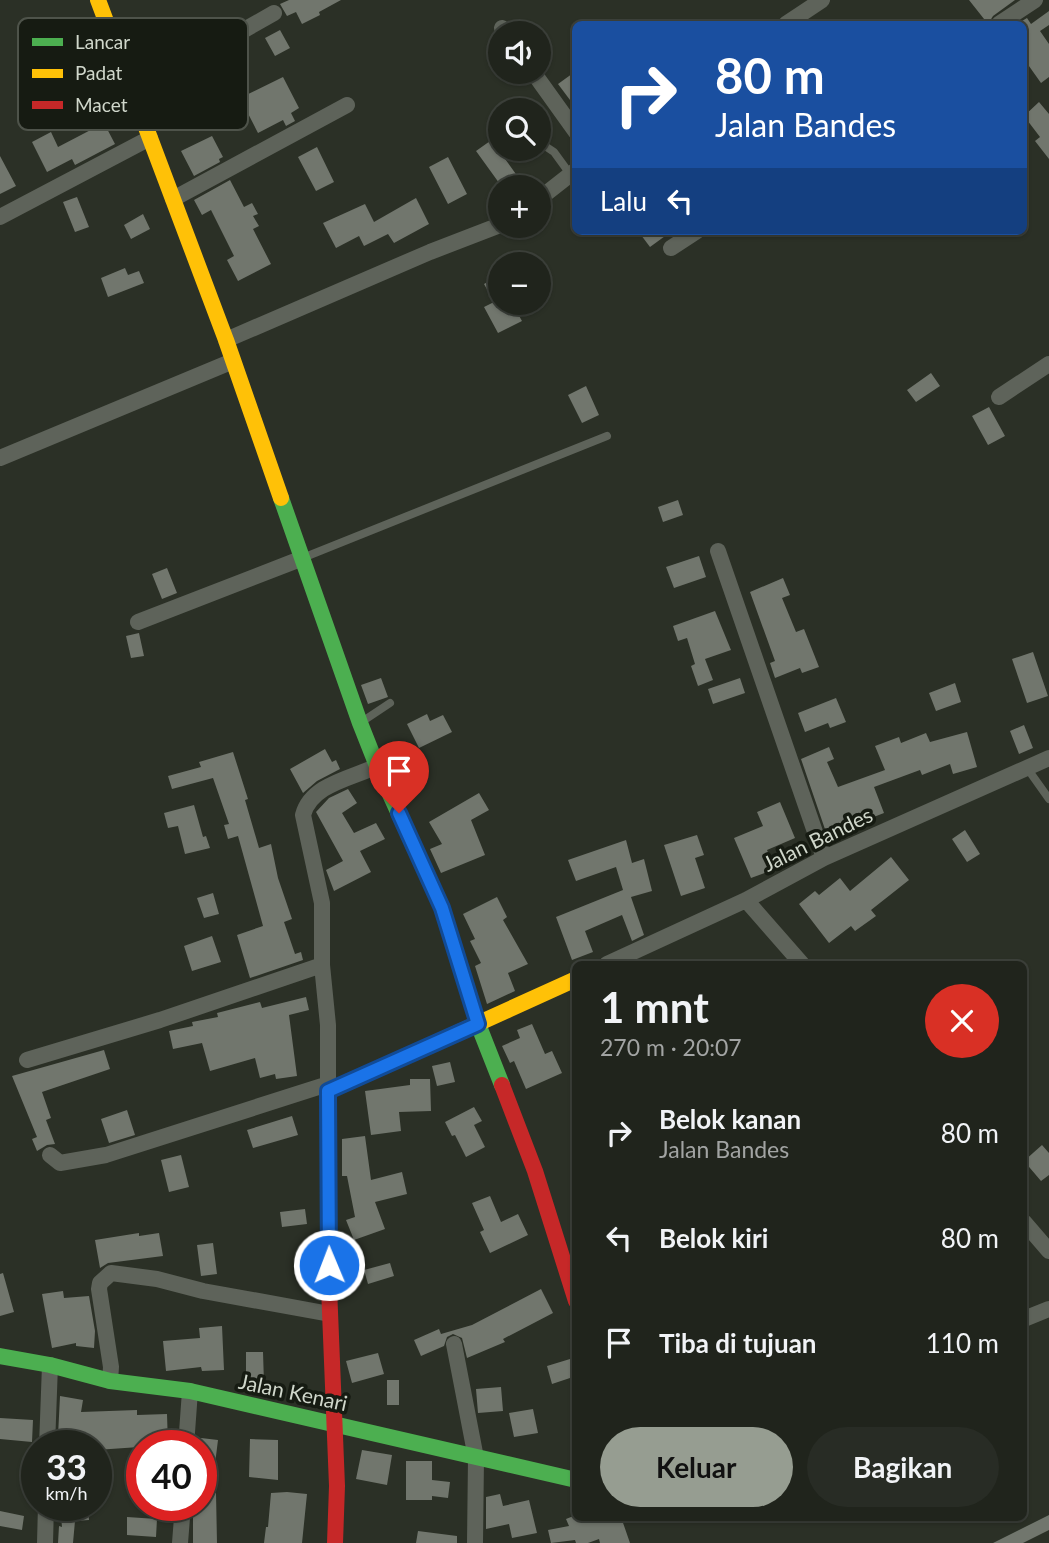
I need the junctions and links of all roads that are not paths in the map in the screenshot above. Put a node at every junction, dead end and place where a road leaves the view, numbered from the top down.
1 (97, 0) edge
2 (822, 0) edge
3 (1035, 0) edge
4 (274, 13) dead end
5 (104, 18) edge
6 (790, 21) edge
7 (1004, 21) edge
8 (248, 28) edge
9 (542, 84) edge
10 (347, 105) dead end
11 (572, 126) edge
12 (147, 130) edge
13 (150, 138) junction
14 (551, 150) edge
15 (572, 171) edge
16 (572, 173) edge
17 (551, 189) edge
18 (173, 199) junction
19 (0, 217) edge
20 (488, 230) edge
21 (691, 235) edge
22 (671, 248) dead end
23 (226, 340) junction
24 (233, 361) junction
25 (1049, 364) edge
26 (999, 397) dead end
27 (607, 436) dead end
28 (0, 458) edge
29 (718, 551) dead end
30 (303, 558) junction
31 (138, 622) dead end
32 (390, 703) dead end
33 (360, 723) junction
34 (1049, 758) edge
35 (377, 766) junction
36 (1027, 768) junction
37 (1049, 799) edge
38 (824, 858) junction
39 (746, 900) junction
40 (614, 961) edge
41 (799, 961) edge
42 (322, 965) junction
43 (572, 981) edge
44 (478, 1024) junction
45 (27, 1059) dead end
46 (328, 1087) junction
47 (50, 1154) dead end
48 (1027, 1225) edge
49 (1049, 1251) edge
50 (572, 1289) edge
51 (1049, 1309) edge
52 (330, 1314) junction
53 (1027, 1318) edge
54 (454, 1344) dead end
55 (0, 1356) edge
56 (50, 1365) junction
57 (110, 1381) junction
58 (190, 1391) junction
59 (334, 1423) junction
60 (48, 1430) edge
61 (187, 1430) edge
62 (476, 1458) junction
63 (572, 1479) edge
64 (46, 1521) edge
65 (182, 1521) edge
66 (45, 1543) edge
67 (180, 1543) edge
68 (335, 1543) edge
69 (475, 1543) edge

1 - 5 street
2 - 6 street
3 - 7 street
4 - 8 street
9 - 11 street
10 - 18 street
12 - 13 street
13 - 18 street
13 - 19 street
14 - 15 lane
16 - 17 street
18 - 23 street
20 - 23 street
21 - 22 street
23 - 24 street
24 - 28 street
24 - 30 street
25 - 26 street
27 - 30 lane
29 - 38 street
30 - 31 street
30 - 33 street
32 - 33 lane
33 - 35 street
34 - 36 street, Jalan Bandes
35 - 42 street
35 - 44 street
36 - 37 lane
36 - 38 street, Jalan Bandes
38 - 39 street, Jalan Bandes
39 - 40 street, Jalan Bandes
39 - 41 street
42 - 45 street
42 - 46 street
43 - 44 street
44 - 46 street
44 - 50 street
46 - 47 street
46 - 52 street
48 - 49 street
51 - 53 street
52 - 57 street
52 - 59 street
54 - 62 street
55 - 56 street, Jalan Kenari
56 - 57 street, Jalan Kenari
56 - 60 street
57 - 58 street, Jalan Kenari
58 - 59 street, Jalan Kenari
58 - 61 street
59 - 62 street, Jalan Kenari
59 - 68 street
62 - 63 street, Jalan Kenari
62 - 69 street
64 - 66 street
65 - 67 street

